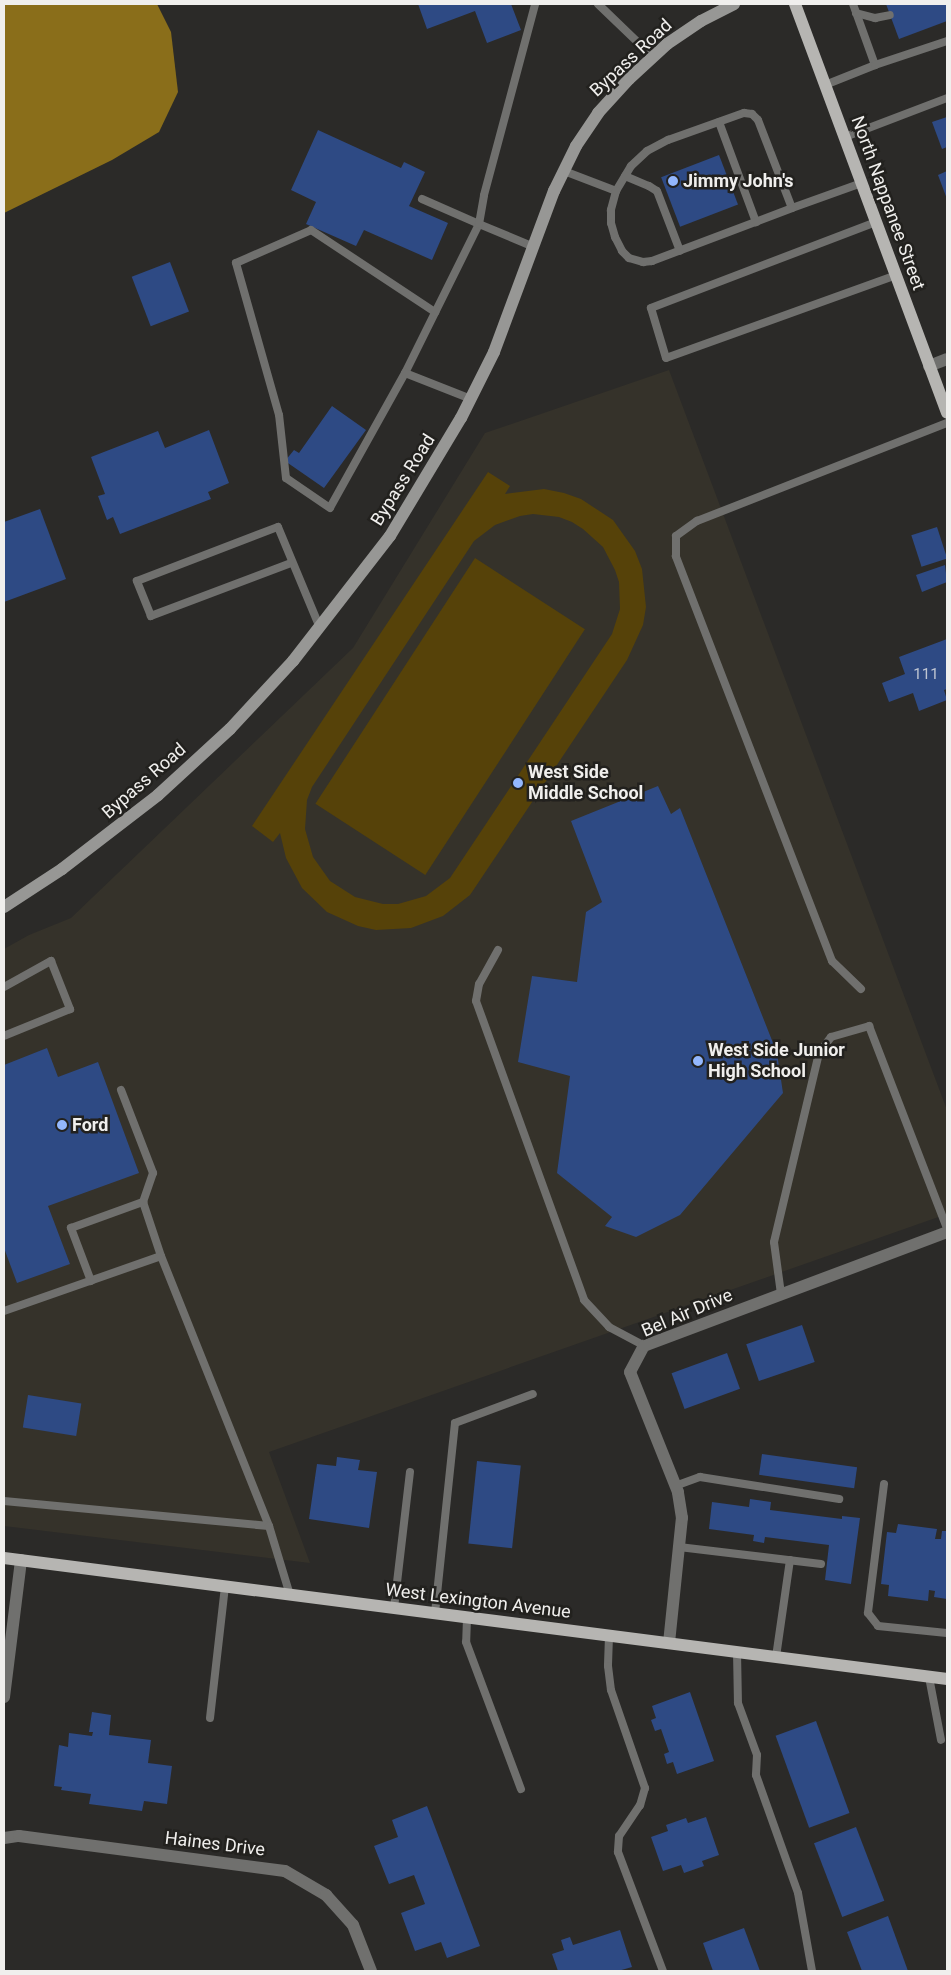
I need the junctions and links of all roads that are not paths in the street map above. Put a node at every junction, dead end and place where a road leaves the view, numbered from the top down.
1 (535, 4) edge
2 (598, 4) edge
3 (734, 4) edge
4 (795, 4) edge
5 (853, 4) edge
6 (856, 13) junction
7 (890, 15) dead end
8 (947, 41) edge
9 (653, 57) junction
10 (876, 64) junction
11 (825, 85) junction
12 (947, 98) edge
13 (719, 122) junction
14 (844, 137) junction
15 (564, 171) junction
16 (625, 176) junction
17 (862, 183) junction
18 (616, 191) junction
19 (422, 199) dead end
20 (792, 208) junction
21 (756, 222) junction
22 (876, 222) junction
23 (478, 224) junction
24 (534, 248) junction
25 (680, 251) junction
26 (896, 275) junction
27 (435, 312) junction
28 (947, 360) edge
29 (930, 366) junction
30 (405, 373) junction
31 (471, 399) junction
32 (947, 413) edge
33 (947, 423) edge
34 (291, 562) junction
35 (320, 628) junction
36 (4, 907) edge
37 (498, 950) dead end
38 (4, 987) edge
39 (861, 989) dead end
40 (4, 1036) edge
41 (121, 1090) dead end
42 (143, 1202) junction
43 (947, 1228) edge
44 (947, 1232) edge
45 (161, 1256) junction
46 (91, 1281) junction
47 (781, 1294) junction
48 (4, 1312) edge
49 (644, 1346) junction
50 (533, 1394) dead end
51 (410, 1472) dead end
52 (884, 1484) dead end
53 (675, 1486) junction
54 (839, 1500) dead end
55 (4, 1501) edge
56 (269, 1526) junction
57 (679, 1547) junction
58 (4, 1558) edge
59 (21, 1560) junction
60 (790, 1560) junction
61 (821, 1564) dead end
62 (225, 1586) junction
63 (290, 1595) junction
64 (394, 1608) junction
65 (435, 1613) junction
66 (467, 1618) junction
67 (947, 1633) edge
68 (609, 1636) junction
69 (669, 1643) junction
70 (737, 1652) junction
71 (776, 1657) junction
72 (929, 1677) junction
73 (947, 1679) edge
74 (4, 1697) edge
75 (210, 1718) dead end
76 (941, 1740) dead end
77 (521, 1789) dead end
78 (4, 1838) edge
79 (371, 1971) edge
80 (664, 1971) edge
81 (812, 1971) edge

1 - 23 lane
2 - 9 lane
3 - 9 main road, Bypass Road
4 - 11 main road, North Nappanee Street
5 - 6 lane
6 - 7 lane
6 - 10 lane
8 - 10 lane
9 - 15 main road, Bypass Road
10 - 11 lane
11 - 14 main road, North Nappanee Street
12 - 14 lane
13 - 16 lane
13 - 20 lane
13 - 21 lane
14 - 17 main road, North Nappanee Street
15 - 18 lane
15 - 24 main road, Bypass Road
16 - 18 lane
16 - 25 lane
17 - 20 lane
17 - 22 main road, North Nappanee Street
18 - 25 lane
19 - 23 lane
20 - 21 lane
21 - 25 lane
22 - 26 main road, North Nappanee Street
22 - 26 lane
23 - 24 lane
23 - 27 lane
24 - 31 main road, Bypass Road
26 - 29 main road, North Nappanee Street
27 - 30 lane
27 - 30 lane
28 - 29 street
29 - 32 main road, North Nappanee Street
30 - 31 lane
31 - 35 main road, Bypass Road
33 - 39 lane
34 - 34 lane
34 - 35 lane
35 - 36 main road, Bypass Road
37 - 49 lane
38 - 40 lane
41 - 42 lane
42 - 45 lane
42 - 46 lane
43 - 47 lane
44 - 47 street, Bel Air Drive
45 - 46 lane
45 - 56 lane
46 - 48 lane
47 - 49 street, Bel Air Drive
49 - 53 street, Bel Air Drive
50 - 65 lane
51 - 64 lane
52 - 67 lane
53 - 54 lane
53 - 57 street, Bel Air Drive
55 - 56 lane
56 - 63 lane
57 - 60 lane
57 - 69 street, Bel Air Drive
58 - 59 main road, West Lexington Avenue
59 - 62 main road, West Lexington Avenue
59 - 74 street
60 - 61 lane
60 - 71 lane
62 - 63 main road, West Lexington Avenue
62 - 75 lane
63 - 64 main road, West Lexington Avenue
64 - 65 main road, West Lexington Avenue
65 - 66 main road, West Lexington Avenue
66 - 68 main road, West Lexington Avenue
66 - 77 lane
68 - 69 main road, West Lexington Avenue
68 - 80 lane
69 - 70 main road, West Lexington Avenue
70 - 71 main road, West Lexington Avenue
70 - 81 lane
71 - 72 main road, West Lexington Avenue
72 - 73 main road, West Lexington Avenue
72 - 76 lane
78 - 79 street, Haines Drive

